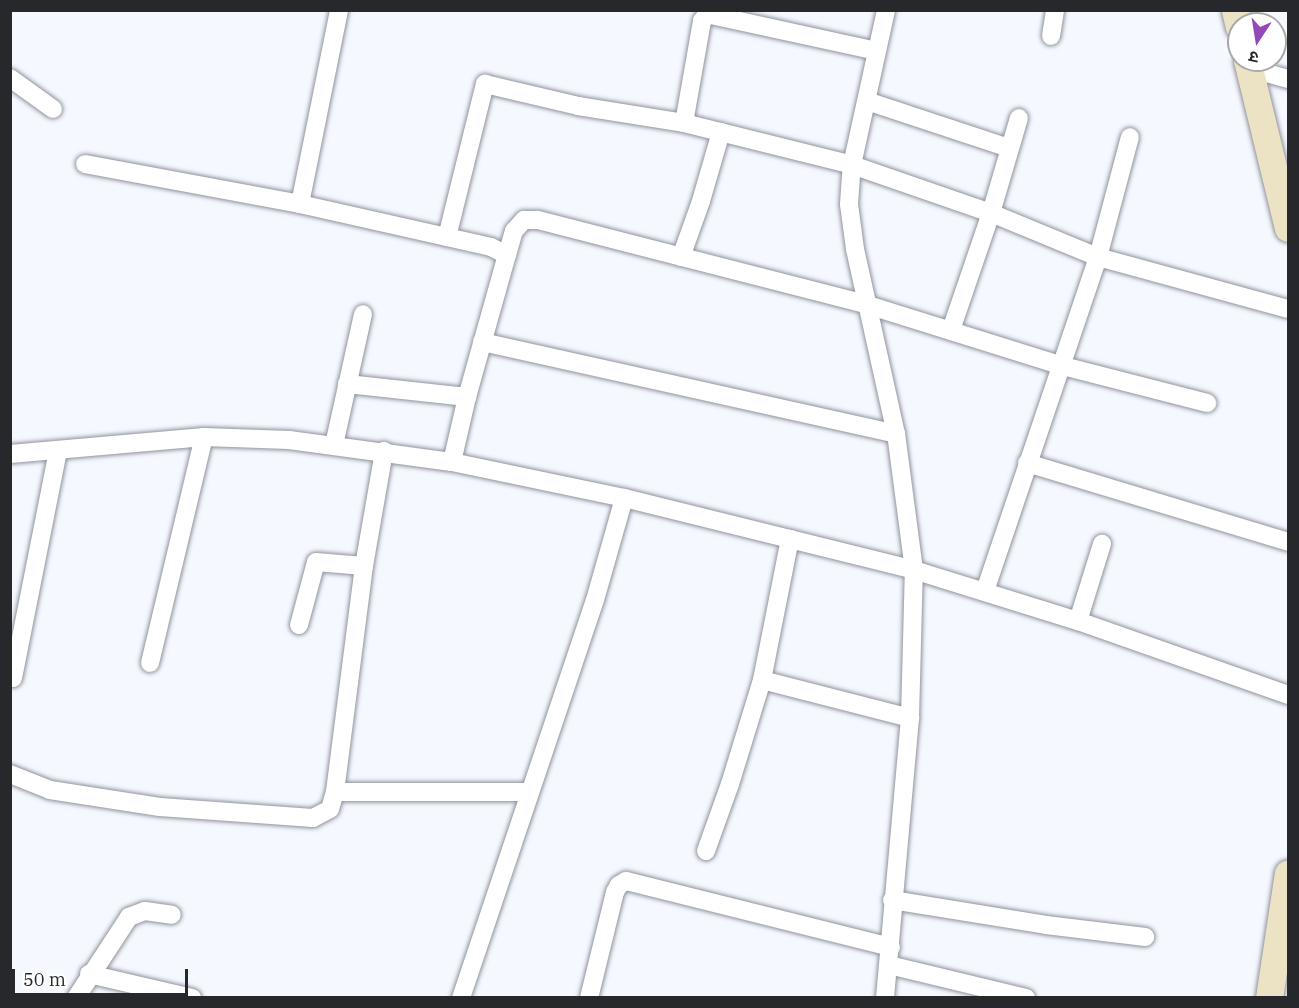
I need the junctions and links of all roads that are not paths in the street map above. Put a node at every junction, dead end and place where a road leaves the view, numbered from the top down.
1 (339, 10) edge
2 (886, 10) edge
3 (1055, 10) edge
4 (1051, 36) dead end
5 (876, 51) junction
6 (1250, 72) edge
7 (1269, 72) edge
8 (10, 78) edge
9 (1288, 79) edge
10 (867, 101) junction
11 (53, 109) dead end
12 (1019, 118) dead end
13 (684, 123) junction
14 (721, 132) junction
15 (1130, 137) dead end
16 (1009, 148) junction
17 (85, 165) dead end
18 (852, 165) junction
19 (300, 204) junction
20 (991, 213) junction
21 (1288, 228) edge
22 (447, 237) junction
23 (507, 255) junction
24 (681, 257) junction
25 (1098, 257) junction
26 (868, 305) junction
27 (1288, 309) edge
28 (363, 314) dead end
29 (951, 330) junction
30 (482, 342) junction
31 (1063, 366) junction
32 (347, 384) junction
33 (467, 397) junction
34 (1207, 404) dead end
35 (896, 434) junction
36 (204, 437) junction
37 (334, 446) junction
38 (58, 450) junction
39 (384, 451) junction
40 (10, 454) edge
41 (452, 462) junction
42 (1027, 463) junction
43 (624, 498) junction
44 (790, 539) junction
45 (1288, 542) edge
46 (1102, 544) dead end
47 (364, 566) junction
48 (914, 570) junction
49 (985, 591) junction
50 (1078, 621) junction
51 (299, 625) dead end
52 (150, 663) dead end
53 (13, 678) dead end
54 (762, 680) junction
55 (1288, 695) edge
56 (910, 718) junction
57 (10, 774) edge
58 (335, 792) junction
59 (529, 792) junction
60 (706, 851) dead end
61 (1288, 873) edge
62 (892, 900) junction
63 (172, 915) dead end
64 (1145, 937) dead end
65 (891, 947) junction
66 (889, 965) junction
67 (89, 974) junction
68 (76, 998) edge
69 (192, 998) edge
70 (461, 998) edge
71 (589, 998) edge
72 (885, 998) edge
73 (1026, 998) edge
74 (1269, 998) edge

1 - 19 street
2 - 5 street
3 - 4 street
5 - 10 street
5 - 13 street
6 - 21 street
7 - 9 street
8 - 11 street
10 - 16 street
10 - 18 street
12 - 16 street
13 - 14 street
13 - 22 street
14 - 18 street
14 - 24 street
15 - 25 street
16 - 20 street
17 - 19 street
18 - 20 street
18 - 26 street
19 - 22 street
20 - 25 street
20 - 29 street
22 - 23 street
23 - 24 street
23 - 30 street
24 - 26 street
25 - 27 street
25 - 31 street
26 - 29 street
26 - 35 street
28 - 32 street
29 - 31 street
30 - 33 street
30 - 35 street
31 - 34 street
31 - 42 street
32 - 33 street
32 - 37 street
33 - 41 street
35 - 48 street
36 - 37 street
36 - 38 street
36 - 52 street
37 - 39 street
38 - 40 street
38 - 53 street
39 - 41 street
39 - 47 street
41 - 43 street
42 - 45 street
42 - 49 street
43 - 44 street
43 - 59 street
44 - 48 street
44 - 54 street
46 - 50 street
47 - 51 street
47 - 58 street
48 - 49 street
48 - 56 street
49 - 50 street
50 - 55 street
54 - 56 street
54 - 60 street
56 - 62 street
57 - 58 street
58 - 59 street
59 - 70 street
61 - 74 street
62 - 64 street
62 - 65 street
63 - 67 street
65 - 66 street
65 - 71 street
66 - 72 street
66 - 73 street
67 - 68 street
67 - 69 street

